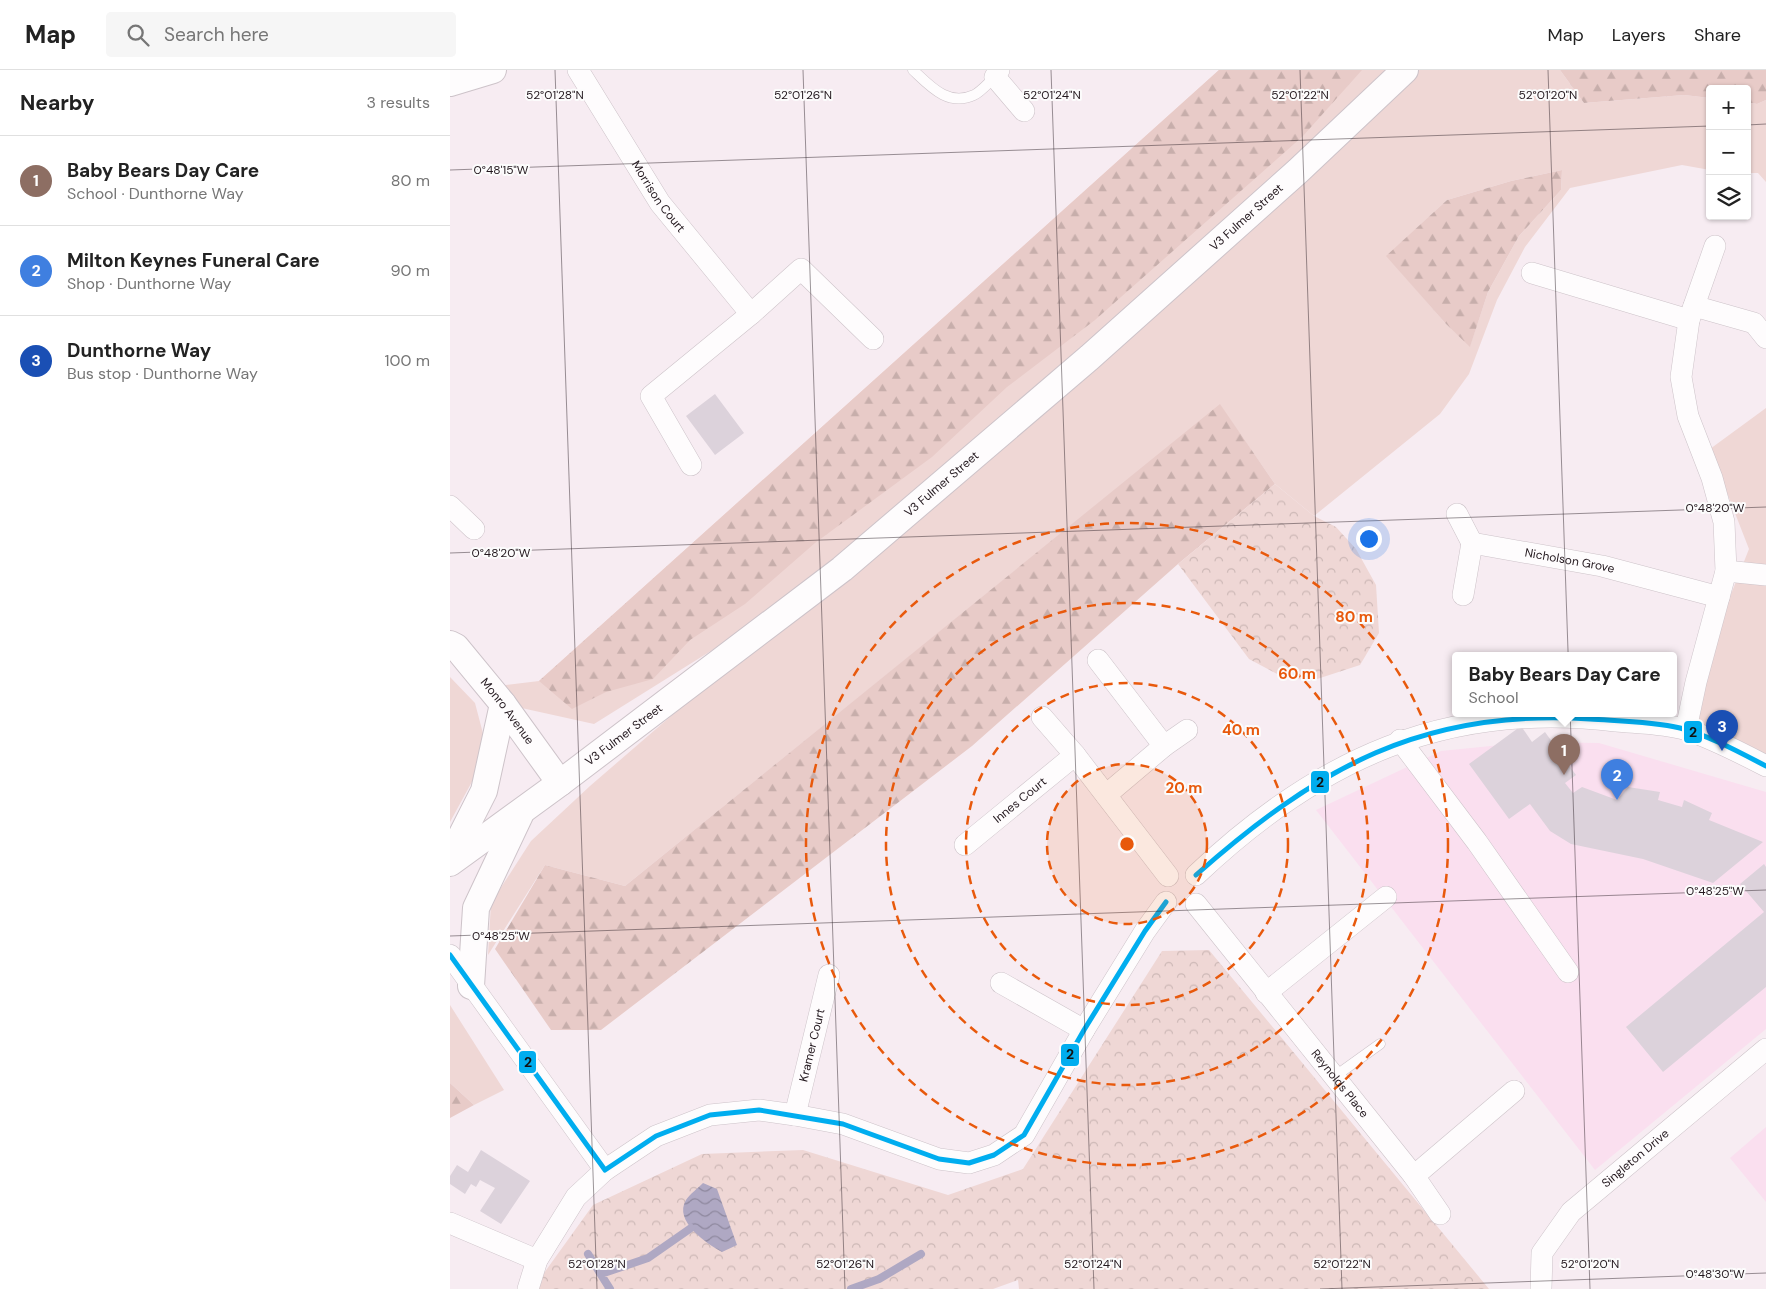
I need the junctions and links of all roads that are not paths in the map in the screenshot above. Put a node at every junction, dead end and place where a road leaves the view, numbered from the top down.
1 (493, 70) edge
2 (578, 70) edge
3 (913, 70) edge
4 (1405, 70) edge
5 (997, 74) edge
6 (450, 83) edge
7 (1024, 111) dead end
8 (1715, 246) dead end
9 (1532, 273) dead end
10 (1691, 313) junction
11 (750, 314) junction
12 (1766, 338) edge
13 (873, 339) dead end
14 (690, 465) dead end
15 (450, 506) edge
16 (1457, 514) dead end
17 (474, 529) dead end
18 (1472, 543) junction
19 (1726, 571) junction
20 (1766, 575) edge
21 (1463, 595) dead end
22 (1719, 596) junction
23 (450, 644) edge
24 (1098, 660) dead end
25 (503, 704) junction
26 (1042, 717) dead end
27 (1511, 717) edge
28 (1580, 717) edge
29 (1686, 729) junction
30 (1187, 730) dead end
31 (1400, 740) junction
32 (1164, 746) junction
33 (1075, 755) junction
34 (1766, 766) edge
35 (560, 783) junction
36 (1106, 795) junction
37 (521, 812) junction
38 (965, 845) dead end
39 (450, 858) edge
40 (450, 863) edge
41 (1196, 875) junction
42 (1168, 876) junction
43 (1386, 898) dead end
44 (1166, 902) junction
45 (1196, 904) junction
46 (450, 955) edge
47 (1568, 972) dead end
48 (829, 975) dead end
49 (1002, 983) dead end
50 (471, 986) junction
51 (1266, 993) junction
52 (1084, 1030) junction
53 (1380, 1044) dead end
54 (1766, 1049) edge
55 (1334, 1077) junction
56 (1514, 1091) dead end
57 (795, 1115) junction
58 (605, 1170) junction
59 (1414, 1176) junction
60 (1440, 1214) dead end
61 (450, 1223) edge
62 (537, 1260) junction
63 (528, 1289) edge
64 (1541, 1289) edge

1 - 6 street
2 - 11 street, Morrison Court
3 - 5 lane
4 - 35 street, V3 Fulmer Street
5 - 7 street
8 - 10 street
9 - 10 street
10 - 12 street
10 - 19 street
11 - 13 street
11 - 14 street
15 - 17 street
16 - 18 street
18 - 21 street
18 - 22 street, Nicholson Grove
19 - 20 street
19 - 22 street
22 - 29 street
23 - 25 street, Monro Avenue
24 - 32 street
25 - 35 street, Monro Avenue
25 - 39 street
26 - 33 street
27 - 31 street
28 - 29 street
29 - 34 street
30 - 32 street
31 - 41 street
31 - 47 street
32 - 36 street
33 - 36 street
33 - 38 street, Innes Court
35 - 37 street, V3 Fulmer Street
36 - 42 street
37 - 40 street, V3 Fulmer Street
37 - 50 street
41 - 42 street
41 - 45 street
42 - 44 street
43 - 51 street
44 - 45 street
44 - 52 street
45 - 51 street, Reynolds Place
46 - 50 street
48 - 57 street, Kramer Court
49 - 52 street
50 - 58 street
51 - 55 street, Reynolds Place
52 - 57 street
53 - 55 lane
54 - 64 street, Singleton Drive
55 - 59 street, Reynolds Place
56 - 59 street
57 - 58 street
58 - 62 street
59 - 60 street, Reynolds Place
61 - 62 street
62 - 63 street

